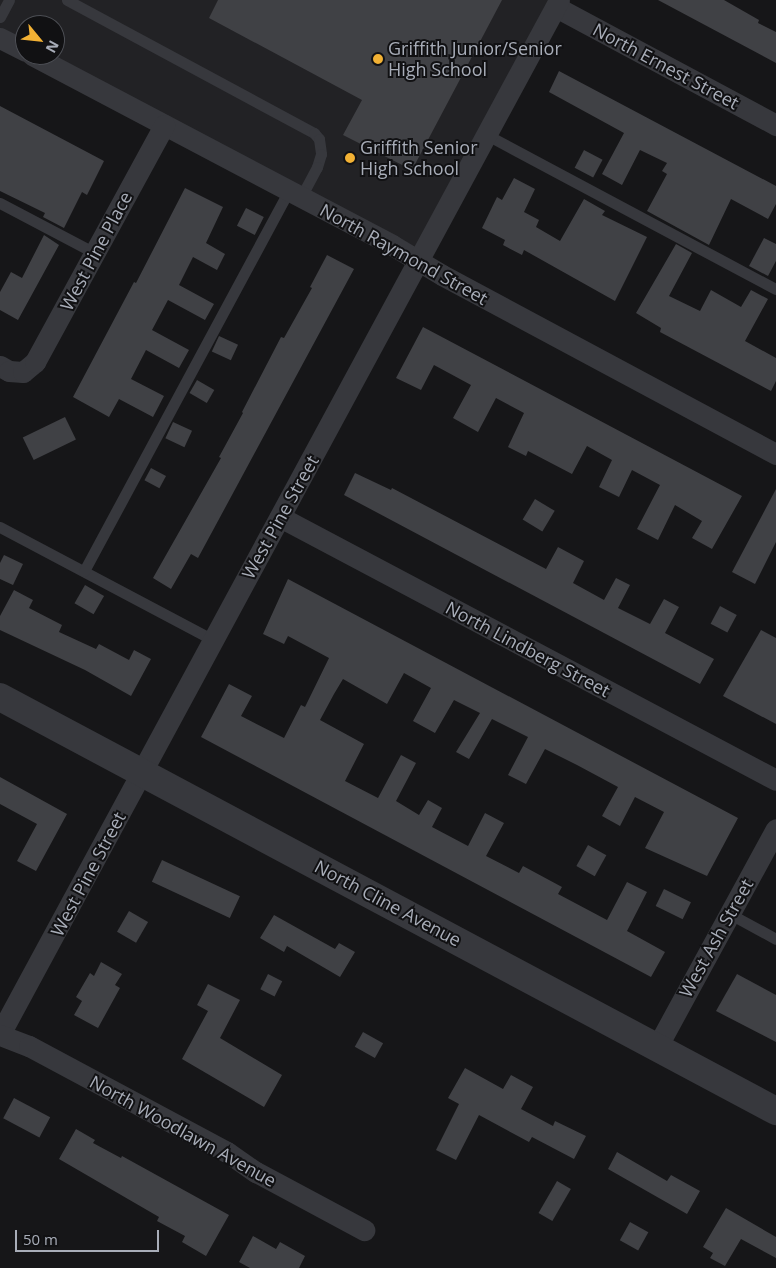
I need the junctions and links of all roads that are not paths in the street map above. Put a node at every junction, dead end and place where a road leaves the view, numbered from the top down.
1 (9, 0) edge
2 (67, 0) edge
3 (558, 4) edge
4 (0, 17) edge
5 (0, 38) edge
6 (15, 46) edge
7 (51, 65) edge
8 (164, 125) junction
9 (776, 125) edge
10 (487, 135) junction
11 (295, 194) junction
12 (0, 203) edge
13 (95, 253) junction
14 (419, 261) junction
15 (776, 289) edge
16 (0, 366) edge
17 (776, 454) edge
18 (280, 517) junction
19 (0, 527) edge
20 (84, 571) junction
21 (213, 640) junction
22 (0, 697) edge
23 (142, 772) junction
24 (776, 780) edge
25 (776, 829) edge
26 (730, 914) junction
27 (776, 939) edge
28 (0, 1035) edge
29 (656, 1047) junction
30 (776, 1111) edge
31 (364, 1230) dead end

1 - 4 lane
2 - 11 lane
3 - 9 street, North Ernest Street
3 - 10 street, West Pine Street
5 - 6 street
7 - 8 street, North Raymond Street
8 - 11 street, North Raymond Street
8 - 13 street, West Pine Place
10 - 14 street, West Pine Street
10 - 15 lane
11 - 14 street, North Raymond Street
11 - 20 lane
12 - 13 lane
13 - 16 street, West Pine Place
14 - 17 street, North Raymond Street
14 - 18 street, West Pine Street
18 - 21 street, West Pine Street
18 - 24 street, North Lindberg Street
19 - 20 lane
20 - 21 lane
21 - 23 street, West Pine Street
22 - 23 street, North Cline Avenue
23 - 28 street, West Pine Street
23 - 29 street, North Cline Avenue
25 - 26 street, West Ash Street
26 - 27 lane
26 - 29 street, West Ash Street
28 - 31 street, North Woodlawn Avenue
29 - 30 street, North Cline Avenue

